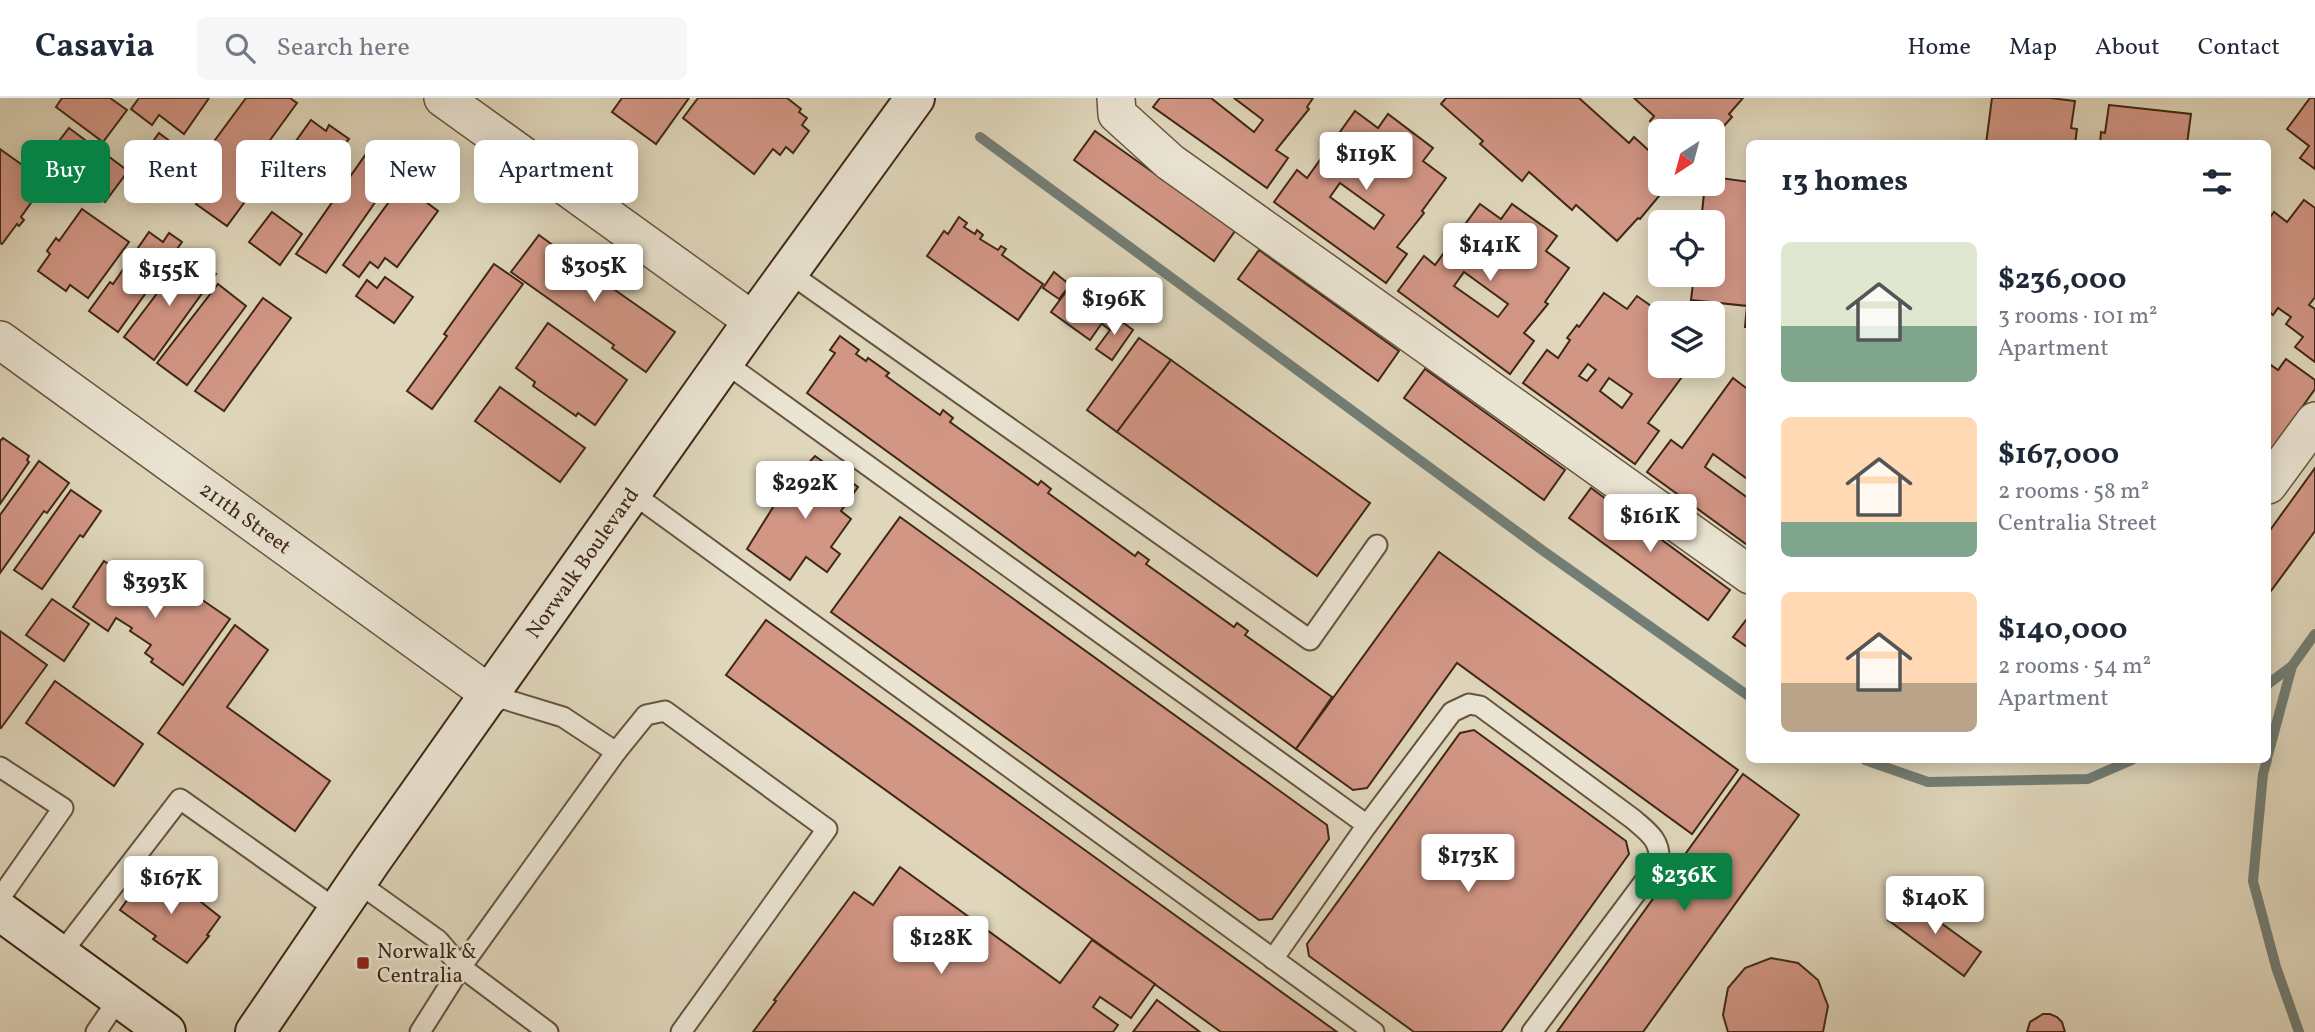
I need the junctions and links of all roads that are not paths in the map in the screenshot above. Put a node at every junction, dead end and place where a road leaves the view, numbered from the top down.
1 (443, 98) edge
2 (915, 98) edge
3 (1116, 98) edge
4 (789, 272) junction
5 (753, 321) junction
6 (0, 340) edge
7 (724, 362) junction
8 (2315, 421) edge
9 (2271, 481) edge
10 (632, 493) junction
11 (1377, 545) dead end
12 (1746, 572) edge
13 (491, 695) junction
14 (616, 752) junction
15 (0, 767) edge
16 (1367, 825) junction
17 (347, 896) junction
18 (3, 917) edge
19 (60, 955) junction
20 (1273, 959) junction
21 (461, 967) junction
22 (119, 998) junction
23 (96, 1032) edge
24 (166, 1032) edge
25 (255, 1032) edge
26 (420, 1032) edge
27 (548, 1032) edge
28 (681, 1032) edge
29 (1374, 1032) edge
30 (1532, 1032) edge

1 - 5 street
2 - 4 main road, Norwalk Boulevard
3 - 12 street
4 - 5 main road, Norwalk Boulevard
4 - 11 lane
5 - 7 main road, Norwalk Boulevard
6 - 13 street, 211th Street
7 - 10 main road, Norwalk Boulevard
7 - 16 lane
8 - 9 street
10 - 13 main road, Norwalk Boulevard
10 - 20 lane
13 - 14 lane
13 - 17 main road, Norwalk Boulevard
14 - 21 lane
14 - 28 lane
15 - 18 lane
16 - 20 lane
16 - 30 lane
17 - 19 lane
17 - 21 lane
17 - 25 main road, Norwalk Boulevard
18 - 19 main road
19 - 22 main road
20 - 29 lane
21 - 26 lane
21 - 27 lane
22 - 23 lane
22 - 24 main road

